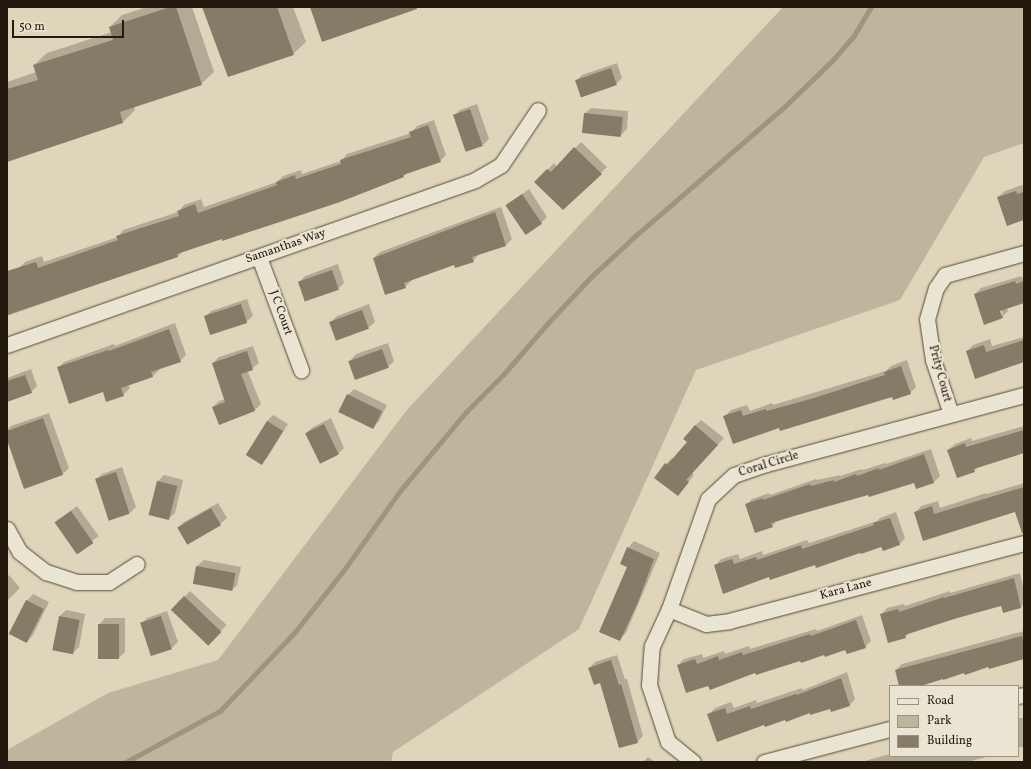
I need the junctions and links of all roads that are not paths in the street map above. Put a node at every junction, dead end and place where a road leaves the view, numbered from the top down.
1 (538, 110) dead end
2 (1024, 253) edge
3 (259, 257) junction
4 (7, 345) edge
5 (301, 370) dead end
6 (1024, 394) edge
7 (951, 414) junction
8 (7, 529) edge
9 (1024, 543) edge
10 (136, 564) dead end
11 (669, 609) junction
12 (889, 729) edge
13 (693, 762) edge
14 (764, 762) edge

1 - 3 street, Samanthas Way
2 - 7 street, Prity Court
3 - 4 street, Samanthas Way
3 - 5 street, J C Court
6 - 7 street, Coral Circle
7 - 11 street, Coral Circle
8 - 10 street
9 - 11 street, Kara Lane
11 - 13 street, Coral Circle
12 - 14 street

